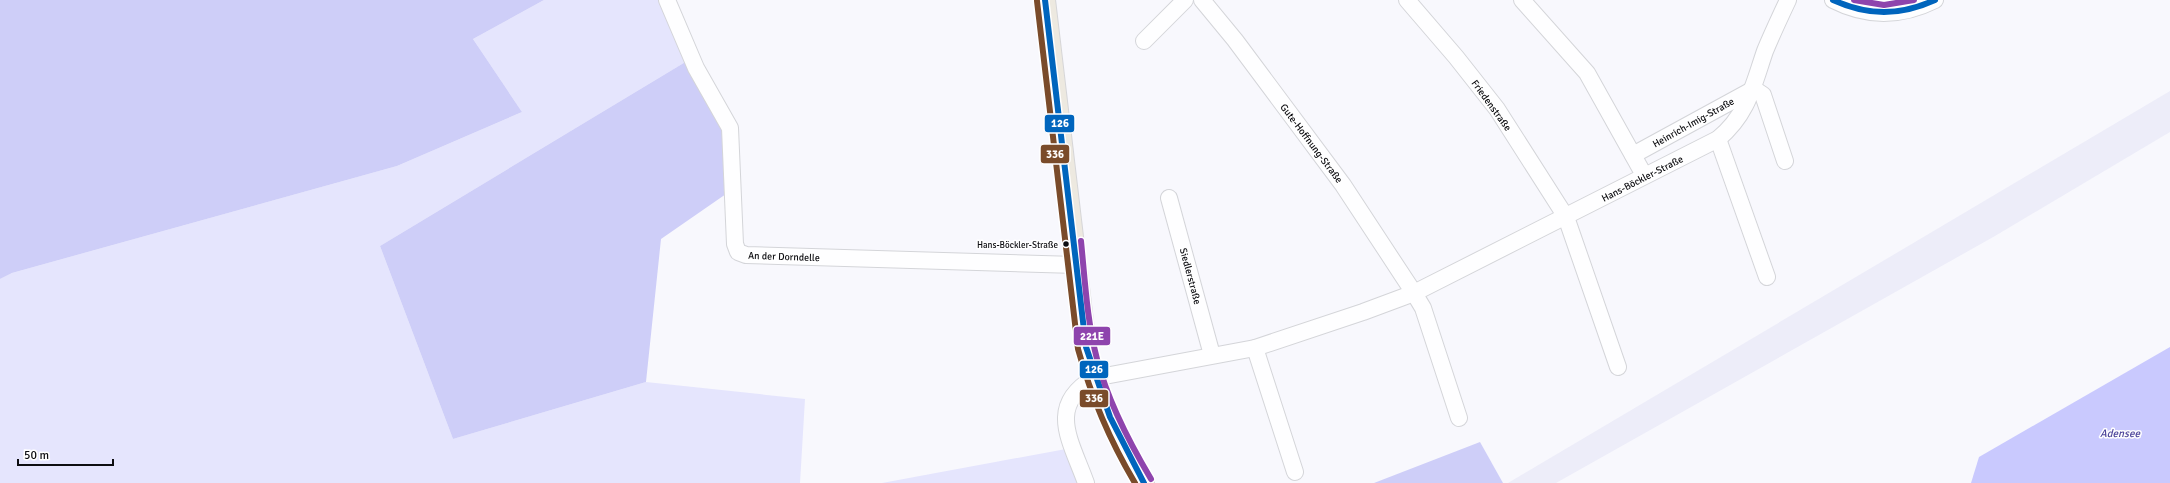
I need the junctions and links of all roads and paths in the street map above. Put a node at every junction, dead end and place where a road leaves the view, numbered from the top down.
1 (667, 0) edge
2 (1045, 0) edge
3 (1185, 0) edge
4 (1202, 0) edge
5 (1407, 0) edge
6 (1522, 0) edge
7 (1788, 0) edge
8 (1833, 0) edge
9 (1935, 0) edge
10 (1144, 40) dead end
11 (1754, 89) junction
12 (1718, 139) junction
13 (1633, 155) junction
14 (1785, 161) dead end
15 (1644, 175) junction
16 (1169, 198) dead end
17 (1566, 217) junction
18 (1076, 265) junction
19 (1767, 277) dead end
20 (1414, 293) junction
21 (1255, 348) junction
22 (1212, 355) junction
23 (1618, 367) dead end
24 (1094, 378) junction
25 (1459, 418) dead end
26 (1295, 472) dead end
27 (1086, 483) edge
28 (1144, 483) edge

1 - 18 street, An der Dorndelle
2 - 18 main road
3 - 10 street
4 - 20 street, Gute-Hoffnung-Straße
5 - 17 street, Friedenstraße
6 - 13 street
7 - 11 street, Hans-Böckler-Straße
8 - 9 street
11 - 12 street, Hans-Böckler-Straße
11 - 13 street, Heinrich-Imig-Straße
11 - 14 street
12 - 15 street, Hans-Böckler-Straße
12 - 19 street
13 - 15 street
15 - 17 street, Hans-Böckler-Straße
16 - 22 street, Siedlerstraße
17 - 20 street, Hans-Böckler-Straße
17 - 23 street
18 - 24 main road
20 - 21 street, Hans-Böckler-Straße
20 - 25 street
21 - 22 street, Hans-Böckler-Straße
21 - 26 street
22 - 24 street, Hans-Böckler-Straße
24 - 27 street
24 - 28 main road

